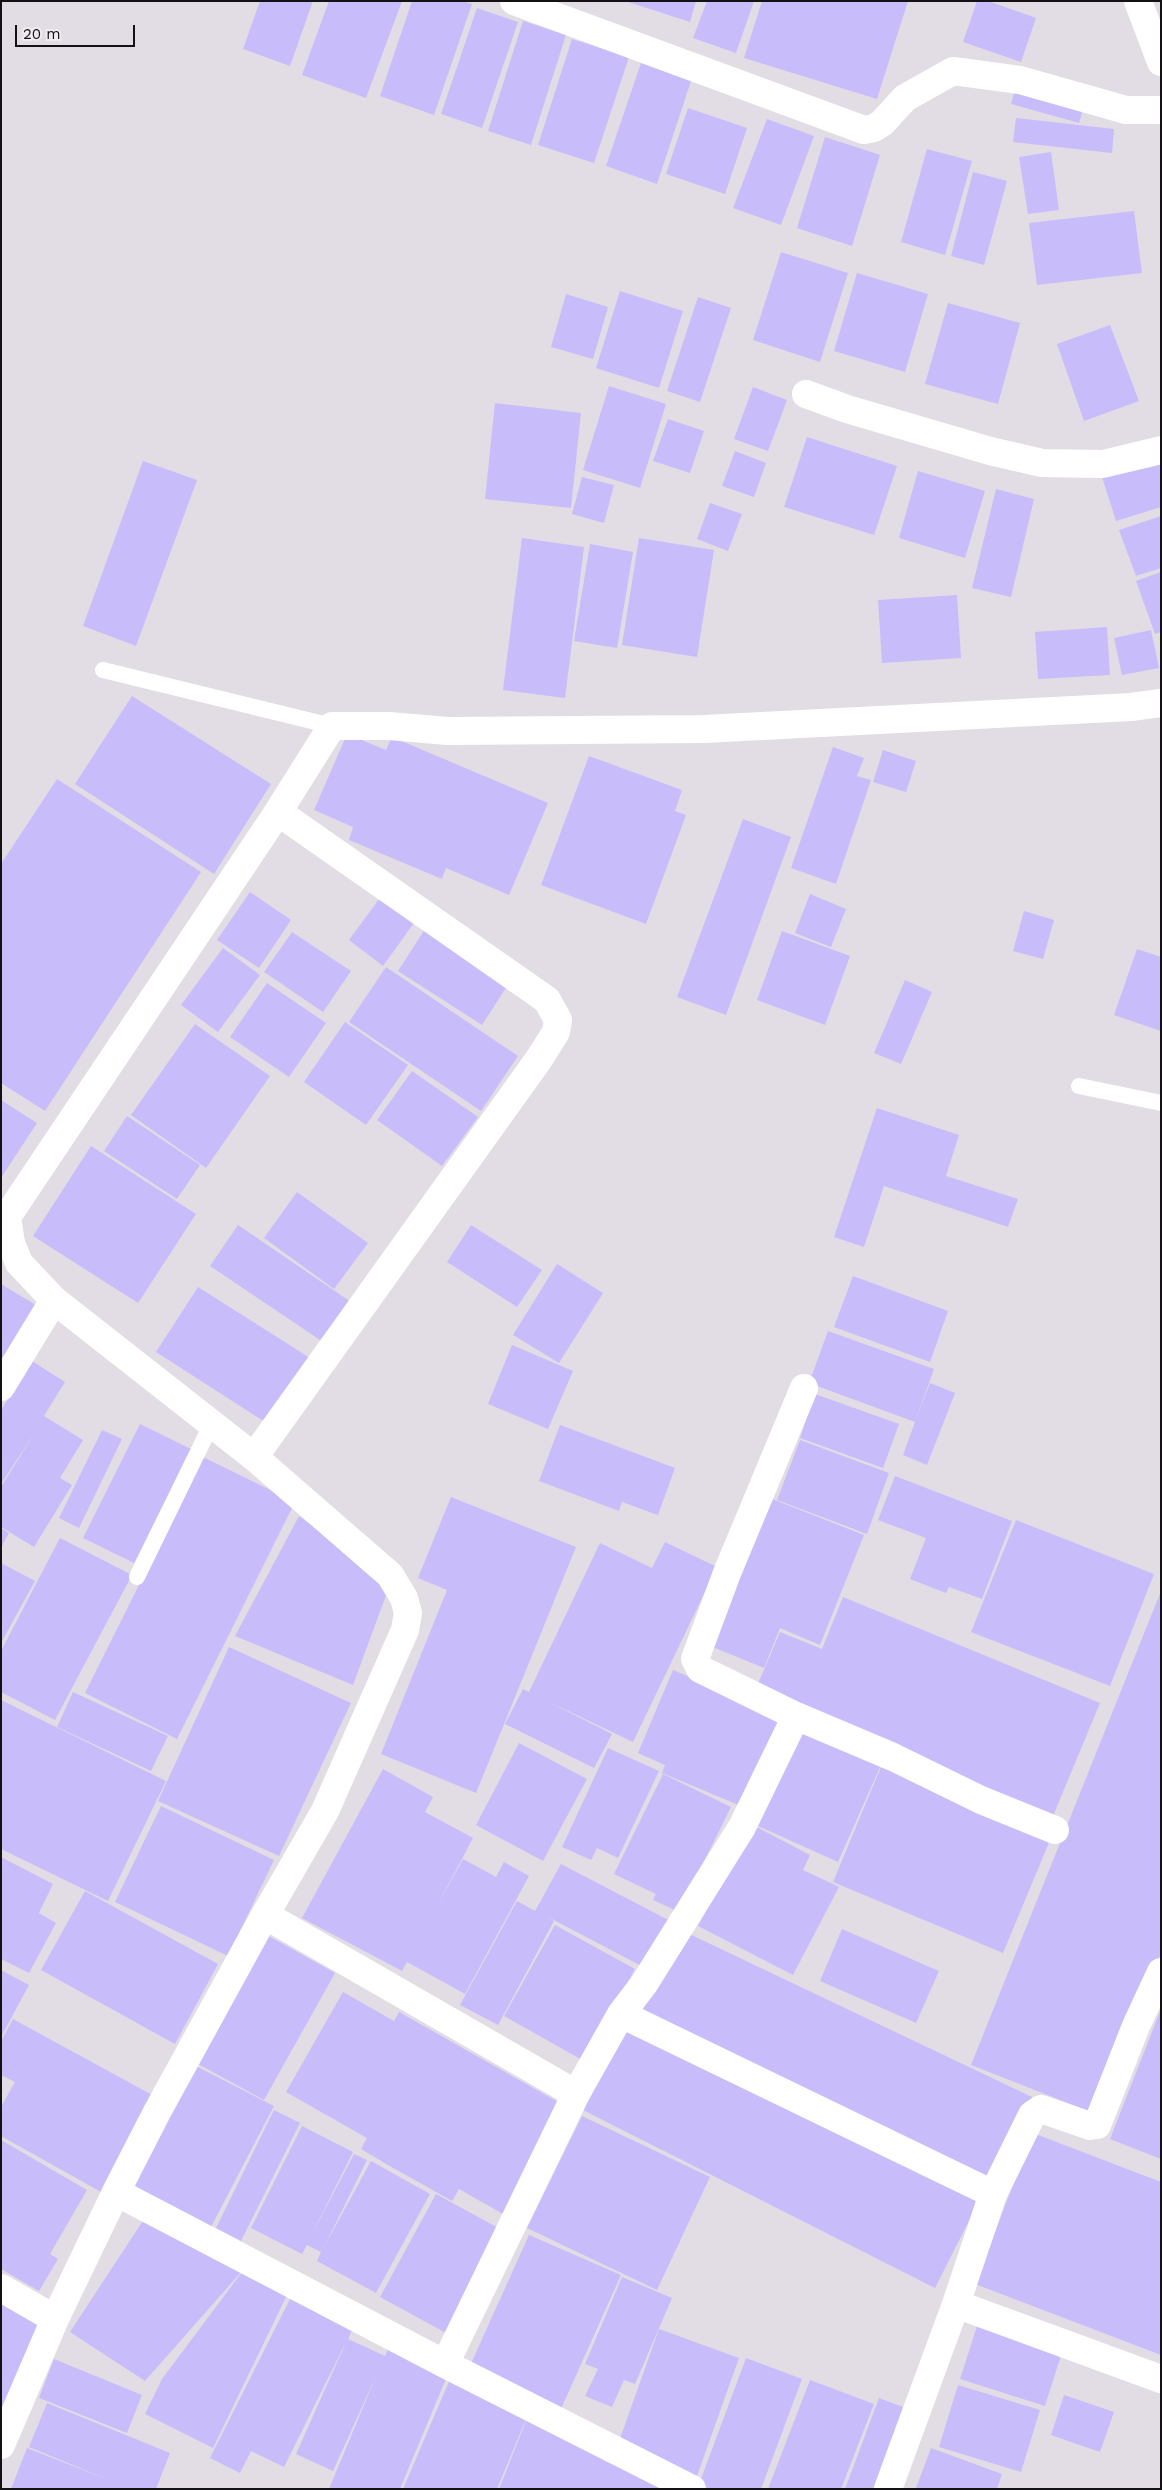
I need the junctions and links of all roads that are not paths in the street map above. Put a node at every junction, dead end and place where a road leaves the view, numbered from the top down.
1 (514, 1) edge
2 (1138, 1) edge
3 (1156, 34) edge
4 (1161, 62) edge
5 (1161, 110) edge
6 (806, 394) dead end
7 (1161, 450) edge
8 (103, 670) dead end
9 (1161, 703) edge
10 (332, 726) junction
11 (278, 812) junction
12 (1079, 1086) dead end
13 (1161, 1103) edge
14 (54, 1300) junction
15 (1, 1387) edge
16 (804, 1388) dead end
17 (212, 1423) junction
18 (254, 1457) junction
19 (137, 1577) dead end
20 (796, 1716) junction
21 (1055, 1830) dead end
22 (265, 1915) junction
23 (1161, 1972) edge
24 (622, 2014) junction
25 (576, 2094) junction
26 (116, 2192) junction
27 (993, 2194) junction
28 (1, 2288) edge
29 (956, 2304) junction
30 (56, 2319) junction
31 (445, 2364) junction
32 (1161, 2379) edge
33 (1, 2445) edge
34 (692, 2489) edge
35 (888, 2489) edge

1 - 5 street
2 - 3 street
3 - 4 street
6 - 7 street
8 - 10 lane
9 - 10 street
10 - 11 street
11 - 14 street
11 - 18 street
12 - 13 lane
14 - 15 street
14 - 17 street
16 - 20 street
17 - 18 street
17 - 19 lane
18 - 22 street
20 - 21 street
20 - 24 street
22 - 25 street
22 - 26 street
23 - 27 street
24 - 25 street
24 - 27 street
25 - 31 street
26 - 30 street
26 - 31 street
27 - 29 street
28 - 30 street
29 - 32 street
29 - 35 street
30 - 33 street
31 - 34 street

